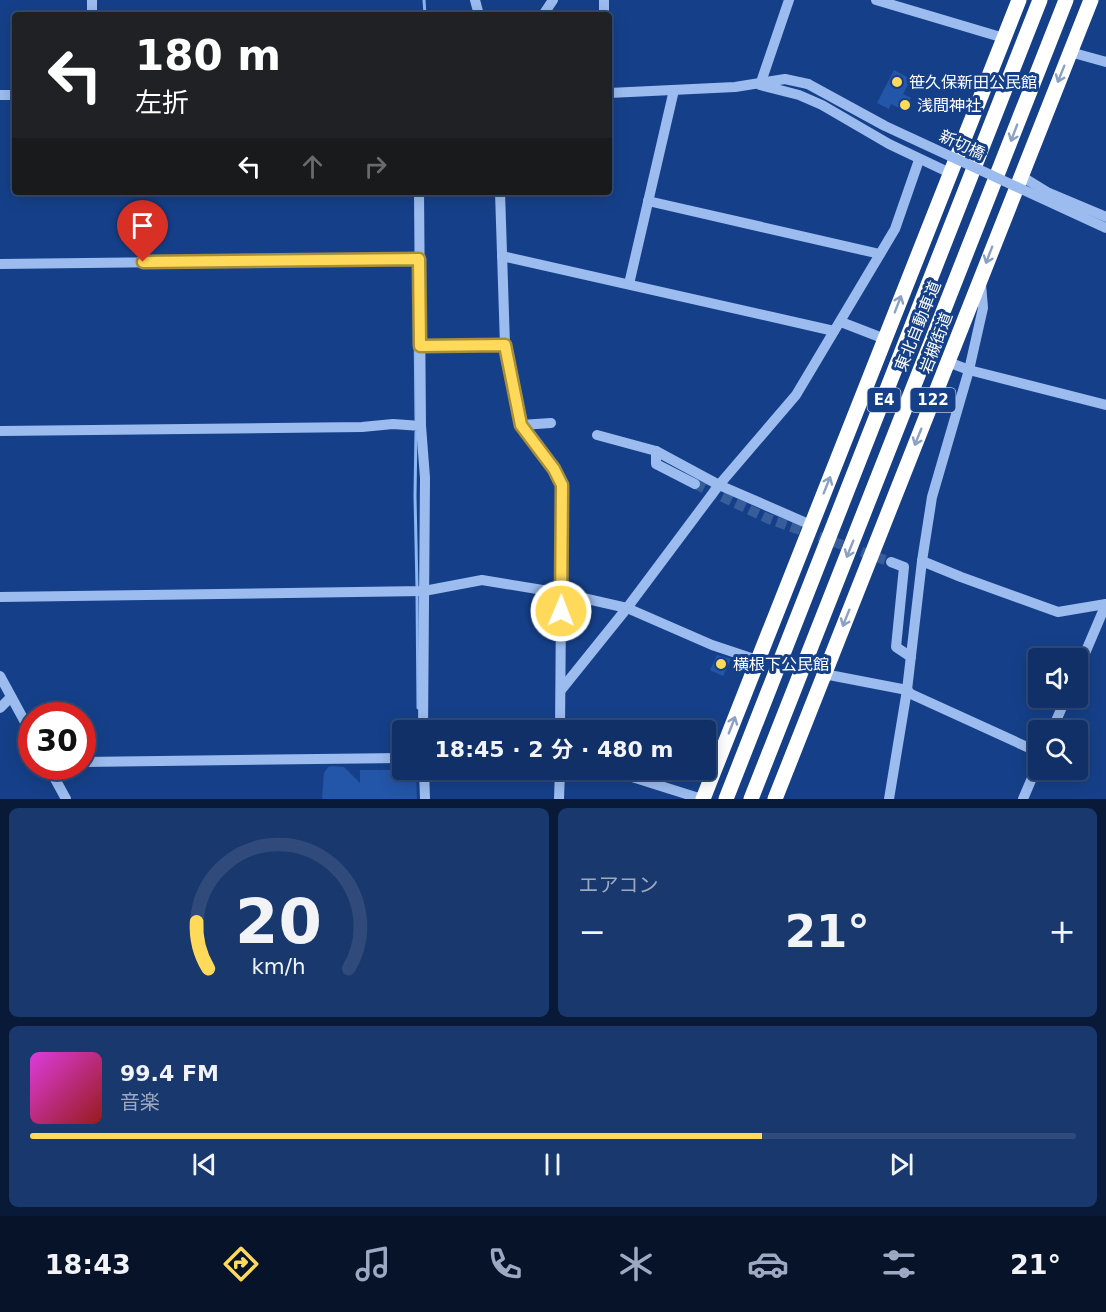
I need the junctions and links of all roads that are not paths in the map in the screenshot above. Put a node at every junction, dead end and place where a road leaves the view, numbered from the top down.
1 (789, 0) edge
2 (876, 0) edge
3 (1018, 0) edge
4 (1040, 0) edge
5 (1066, 0) edge
6 (1090, 0) edge
7 (1004, 38) junction
8 (1070, 52) junction
9 (1106, 62) edge
10 (759, 85) junction
11 (674, 90) junction
12 (612, 93) edge
13 (919, 160) junction
14 (950, 173) junction
15 (1021, 176) junction
16 (419, 195) edge
17 (500, 195) edge
18 (648, 201) junction
19 (1106, 217) edge
20 (1106, 228) edge
21 (880, 254) junction
22 (502, 256) junction
23 (419, 259) junction
24 (0, 264) edge
25 (980, 278) junction
26 (629, 284) junction
27 (838, 326) junction
28 (885, 339) junction
29 (505, 345) junction
30 (420, 346) junction
31 (948, 362) junction
32 (969, 370) junction
33 (1106, 405) edge
34 (551, 423) dead end
35 (521, 425) junction
36 (421, 426) junction
37 (0, 431) edge
38 (597, 435) dead end
39 (656, 451) junction
40 (695, 484) tunnel mouth
41 (719, 486) junction
42 (811, 525) junction
43 (922, 561) junction
44 (891, 562) tunnel mouth
45 (423, 591) junction
46 (561, 593) junction
47 (0, 597) edge
48 (1106, 604) edge
49 (627, 608) junction
50 (1087, 648) edge
51 (911, 657) junction
52 (757, 660) junction
53 (824, 674) junction
54 (0, 676) edge
55 (561, 690) junction
56 (908, 690) junction
57 (10, 698) junction
58 (0, 708) edge
59 (18, 711) edge
60 (423, 720) edge
61 (560, 720) edge
62 (1028, 747) edge
63 (392, 758) edge
64 (96, 762) edge
65 (56, 780) edge
66 (424, 780) edge
67 (560, 780) edge
68 (642, 780) edge
69 (1031, 780) edge
70 (66, 799) edge
71 (424, 799) edge
72 (559, 799) edge
73 (703, 799) edge
74 (726, 799) edge
75 (751, 799) edge
76 (775, 799) edge
77 (889, 799) edge
78 (1023, 799) edge

1 - 10 street
2 - 7 street
3 - 7 highway
4 - 74 highway, 東北自動車道 / E4
5 -> 75 highway, 東北自動車道 / E4
6 - 8 highway, 岩槻街道 / 122
7 - 14 highway
8 - 9 street
8 -> 15 highway, 岩槻街道 / 122
10 - 11 street
10 - 13 street
10 - 20 street, 新切橋, bridge
11 - 12 street
11 - 18 street
13 - 14 street
13 - 21 street
28 -> 14 highway
15 - 19 street
15 -> 25 highway, 岩槻街道 / 122
16 - 23 street
17 - 22 street
18 - 21 street
18 - 26 street
21 - 27 street
22 - 26 street
22 - 29 street
23 - 24 street
23 - 30 street
25 - 31 highway, 岩槻街道 / 122
25 - 32 street
26 - 27 street
27 - 28 street
27 - 41 street
42 -> 28 highway
29 - 30 street
29 - 35 street
30 - 36 street
31 - 32 street
31 -> 53 highway, 岩槻街道 / 122
32 - 33 street
32 - 43 street
34 - 35 street
35 - 46 street
36 - 37 street
36 - 45 street
38 - 39 street
39 - 40 street
39 - 41 street
41 - 42 street
41 - 49 street
42 - 52 highway
43 - 48 street
43 - 51 street
44 - 51 street
45 - 46 street
45 - 47 street
45 - 60 street
46 - 49 street
46 - 55 street
48 - 50 street
49 - 52 street
49 - 55 street
51 - 56 street
73 -> 52 highway
53 - 56 street
53 - 76 highway, 岩槻街道 / 122
54 - 57 street
55 - 61 street
56 - 62 street
56 - 77 street
57 - 58 street
57 - 59 street
63 - 64 street
65 - 70 street
66 - 71 street
67 - 72 street
68 - 73 street
69 - 78 street

